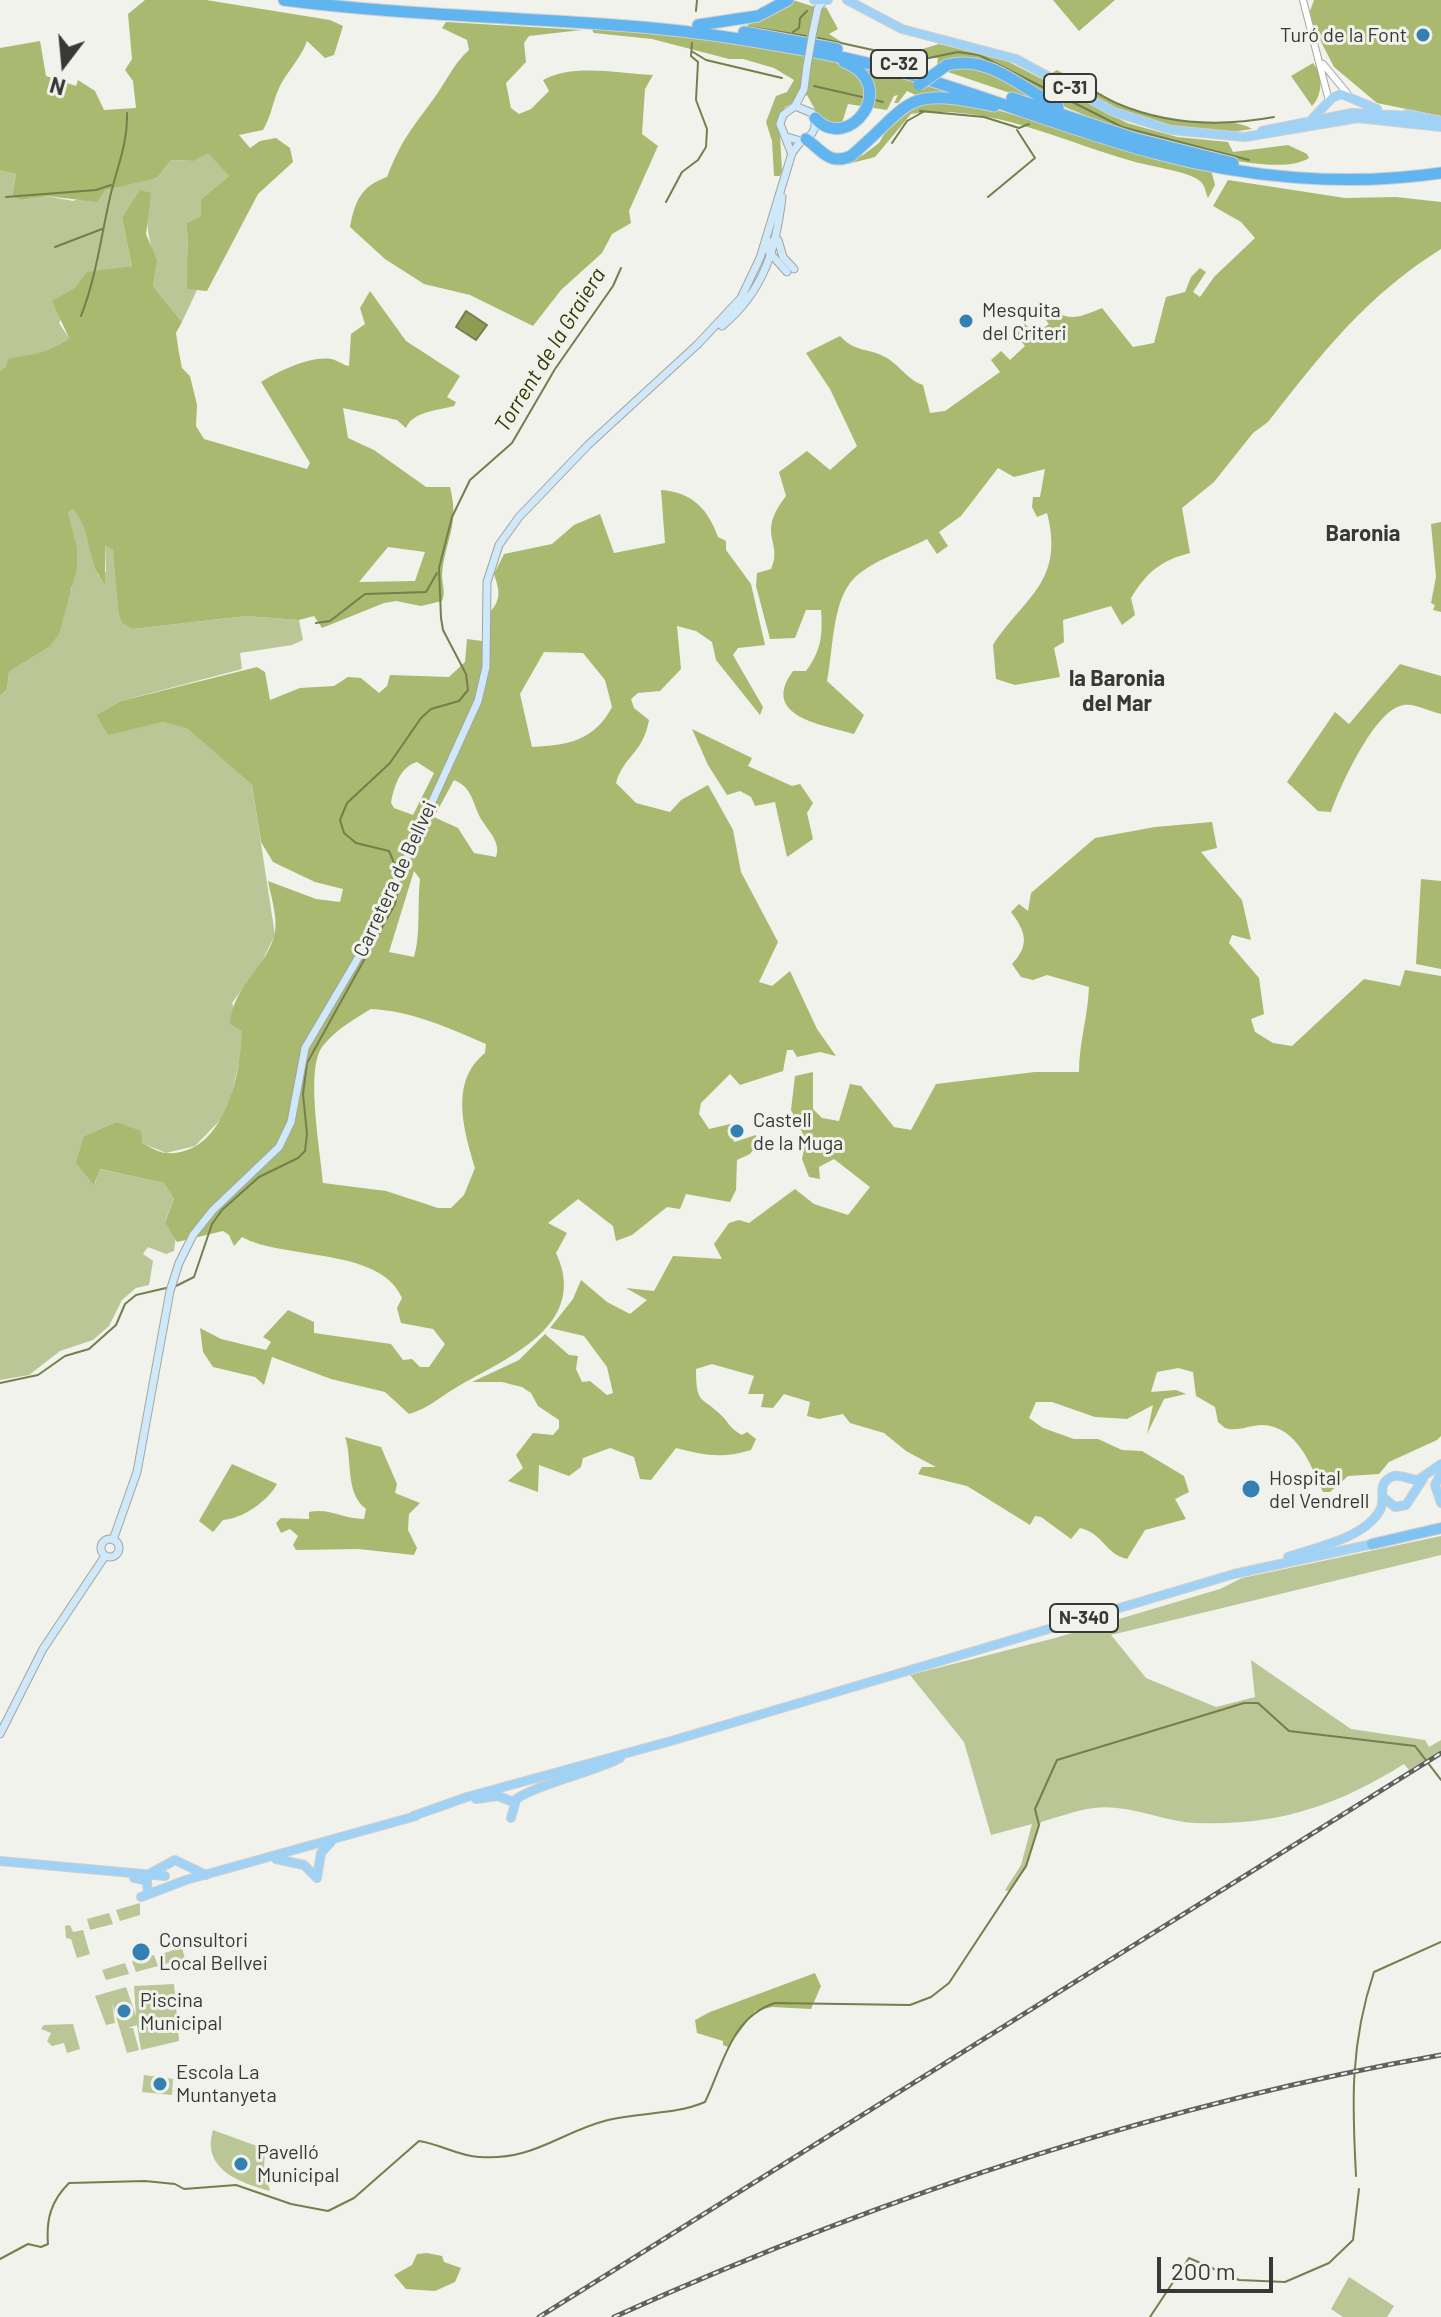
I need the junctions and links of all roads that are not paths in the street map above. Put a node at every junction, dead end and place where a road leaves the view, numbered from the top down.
1 (284, 0) edge
2 (346, 0) edge
3 (788, 0) edge
4 (819, 0) edge
5 (847, 0) edge
6 (1305, 1) edge
7 (698, 25) junction
8 (829, 55) junction
9 (1321, 61) junction
10 (804, 89) junction
11 (1348, 94) junction
12 (1329, 101) junction
13 (795, 106) junction
14 (810, 113) junction
15 (1341, 115) junction
16 (1386, 119) junction
17 (1053, 121) junction
18 (1441, 123) edge
19 (1095, 126) junction
20 (1300, 126) junction
21 (787, 137) junction
22 (807, 138) junction
23 (792, 153) junction
24 (1441, 166) edge
25 (1441, 173) edge
26 (783, 184) junction
27 (772, 219) junction
28 (778, 230) junction
29 (772, 255) junction
30 (789, 271) junction
31 (762, 280) junction
32 (698, 344) junction
33 (1441, 1468) edge
34 (1408, 1479) junction
35 (1413, 1491) junction
36 (1383, 1497) junction
37 (1441, 1503) edge
38 (1441, 1530) edge
39 (113, 1540) junction
40 (1372, 1544) joint
41 (105, 1556) junction
42 (1265, 1567) junction
43 (0, 1734) edge
44 (632, 1752) junction
45 (620, 1757) junction
46 (555, 1772) junction
47 (510, 1789) junction
48 (471, 1798) junction
49 (513, 1799) junction
50 (335, 1839) junction
51 (319, 1857) junction
52 (270, 1858) junction
53 (0, 1862) edge
54 (167, 1864) junction
55 (186, 1865) junction
56 (304, 1865) junction
57 (81, 1870) junction
58 (144, 1875) junction
59 (206, 1875) junction
60 (165, 1877) junction
61 (186, 1880) junction
62 (175, 1884) junction
63 (158, 1890) junction

1 - 8 highway, C-32
2 - 7 highway, C-32
3 - 7 highway
4 - 10 main road, bridge
5 - 20 main road, C-31
6 - 9 street
7 - 19 highway, C-32
8 - 14 highway
8 - 17 highway, C-32
9 - 11 street
9 - 12 street
10 - 13 main road
10 - 14 main road
11 - 12 main road
11 - 15 main road
11 - 18 main road
12 - 15 main road
12 - 20 main road
13 - 14 main road
13 - 21 main road
14 - 22 main road
15 - 16 main road
15 - 18 main road
15 - 20 main road
16 - 18 main road, C-31
16 - 20 main road, C-31
17 - 22 highway
17 - 25 highway, C-32
19 - 22 highway, bridge
19 - 24 highway, C-32
21 - 22 main road
21 - 23 main road
22 - 23 main road, Carretera de Bellvei
23 - 26 main road, Carretera de Bellvei
26 - 27 main road, Carretera de Bellvei
26 - 28 main road, Carretera de Bellvei
27 - 29 main road
27 - 32 main road, Carretera de Bellvei
28 - 29 main road, Carretera de Bellvei
28 - 30 main road
29 - 30 main road
29 - 31 main road, Carretera de Bellvei
30 - 31 main road
31 - 32 main road, Carretera de Bellvei
32 - 39 main road, Carretera de Bellvei
33 - 34 main road
33 - 35 main road
33 - 37 main road
34 - 35 main road
34 - 36 main road
35 - 36 main road
36 - 42 main road
38 - 40 highway, N-340
39 - 41 main road, Carretera de Bellvei
39 - 41 main road, Carretera de Bellvei
40 - 42 main road, N-340
41 - 43 main road, Carretera de Bellvei
42 - 44 main road, N-340
44 - 45 main road, N-340
44 - 46 main road, N-340
45 - 47 main road, N-340
45 - 49 main road
46 - 47 main road
46 - 48 main road, N-340
47 - 48 main road, N-340
47 - 49 main road
48 - 49 main road
48 - 50 main road, N-340
50 - 51 main road
50 - 52 main road, N-340
51 - 56 main road
51 - 56 main road
52 - 56 main road
52 - 59 main road, N-340
53 - 57 main road
54 - 55 main road
54 - 58 main road
54 - 60 main road
55 - 59 main road
55 - 61 main road
57 - 58 main road
57 - 63 main road
58 - 60 main road
59 - 61 main road, N-340
60 - 62 main road
60 - 63 main road
61 - 62 main road, N-340
62 - 63 main road

